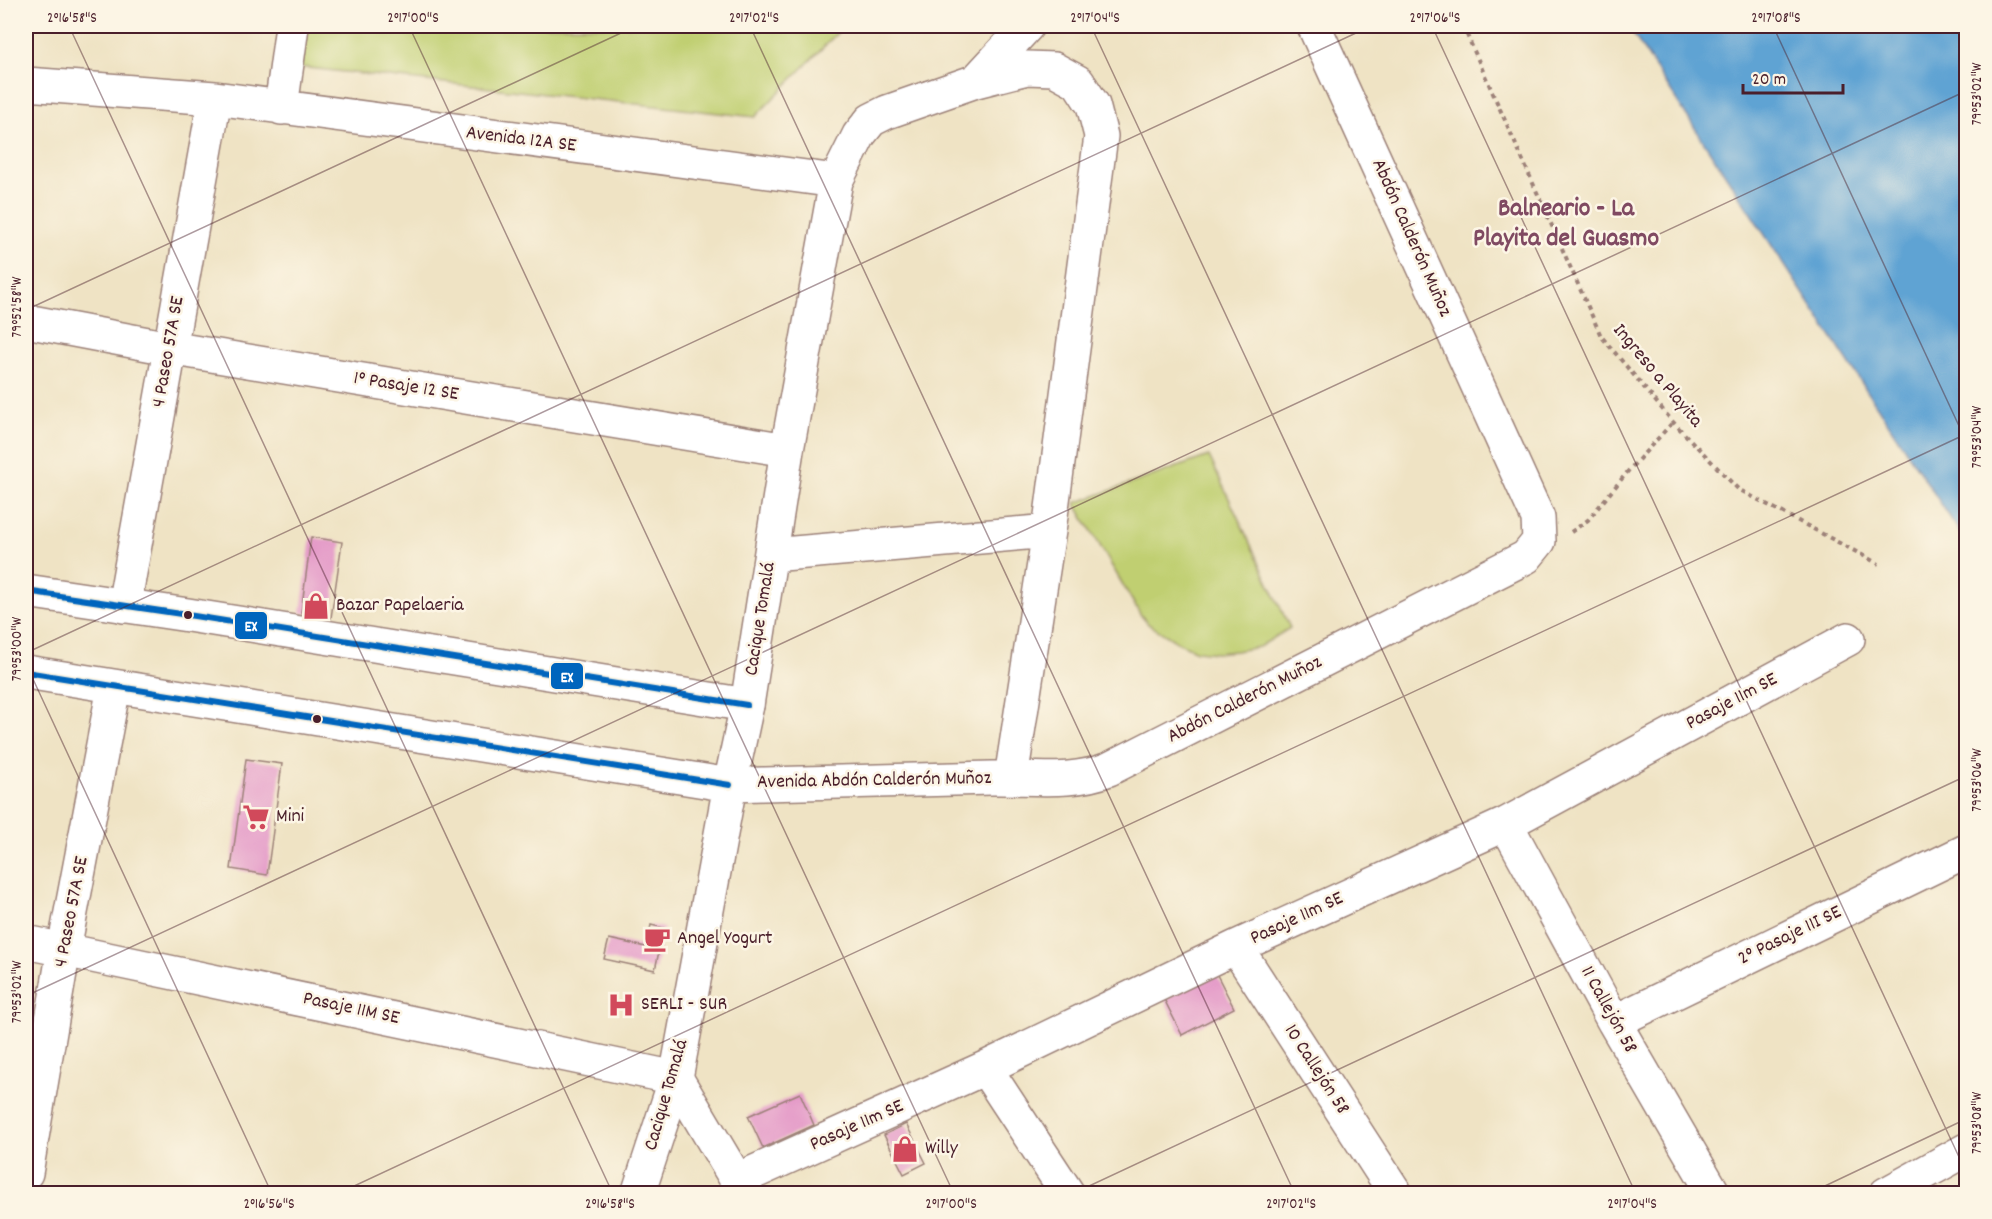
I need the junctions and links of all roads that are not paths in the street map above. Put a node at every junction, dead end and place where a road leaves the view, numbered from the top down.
1 (292, 26) edge
2 (1027, 26) edge
3 (1314, 26) edge
4 (976, 81) junction
5 (26, 84) edge
6 (215, 98) junction
7 (281, 108) junction
8 (836, 181) junction
9 (26, 321) edge
10 (169, 348) junction
11 (787, 450) junction
12 (1049, 531) junction
13 (771, 555) junction
14 (26, 591) edge
15 (124, 606) junction
16 (1848, 639) dead end
17 (26, 672) edge
18 (114, 687) junction
19 (747, 705) junction
20 (1011, 777) junction
21 (730, 785) junction
22 (1506, 824) junction
23 (1966, 851) edge
24 (26, 942) edge
25 (1236, 947) junction
26 (64, 949) junction
27 (1614, 1022) junction
28 (985, 1068) junction
29 (676, 1078) junction
30 (1966, 1150) edge
31 (26, 1173) edge
32 (741, 1187) edge
33 (638, 1194) edge
34 (1068, 1194) edge
35 (1396, 1194) edge
36 (1714, 1194) edge
37 (1886, 1194) edge

1 - 7 street
2 - 4 street
3 - 20 street, Abdón Calderón Muñoz
4 - 8 street
4 - 12 street
5 - 6 street, Avenida 12A SE
6 - 7 street, Avenida 12A SE
6 - 10 street, 4 Paseo 57A SE
7 - 8 street, Avenida 12A SE
8 - 11 street, Cacique Tomalá
9 - 10 street, 1° Pasaje 12 SE
10 - 11 street, 1° Pasaje 12 SE
10 - 15 street, 4 Paseo 57A SE
11 - 13 street, Cacique Tomalá
12 - 13 street
12 - 20 street
13 - 19 street, Cacique Tomalá
14 - 15 street
15 - 19 street
16 - 22 street, Pasaje 11m SE
17 - 18 street, Avenida Abdón Calderón Muñoz
18 - 21 street, Avenida Abdón Calderón Muñoz
18 - 26 street, 4 Paseo 57A SE
19 - 21 street, Cacique Tomalá
20 - 21 street, Avenida Abdón Calderón Muñoz
21 - 29 street, Cacique Tomalá
22 - 25 street, Pasaje 11m SE
22 - 27 street, 11 Callejón 58
23 - 27 street, 2° Pasaje 11I SE
24 - 26 street, Pasaje 11M SE
25 - 28 street, Pasaje 11m SE
25 - 35 street, 10 Callejón 58
26 - 29 street, Pasaje 11M SE
26 - 31 street, 4 Paseo 57A SE
27 - 36 street, 11 Callejón 58
28 - 32 street, Pasaje 11m SE
28 - 34 street
29 - 32 street
29 - 33 street, Cacique Tomalá
30 - 37 street

